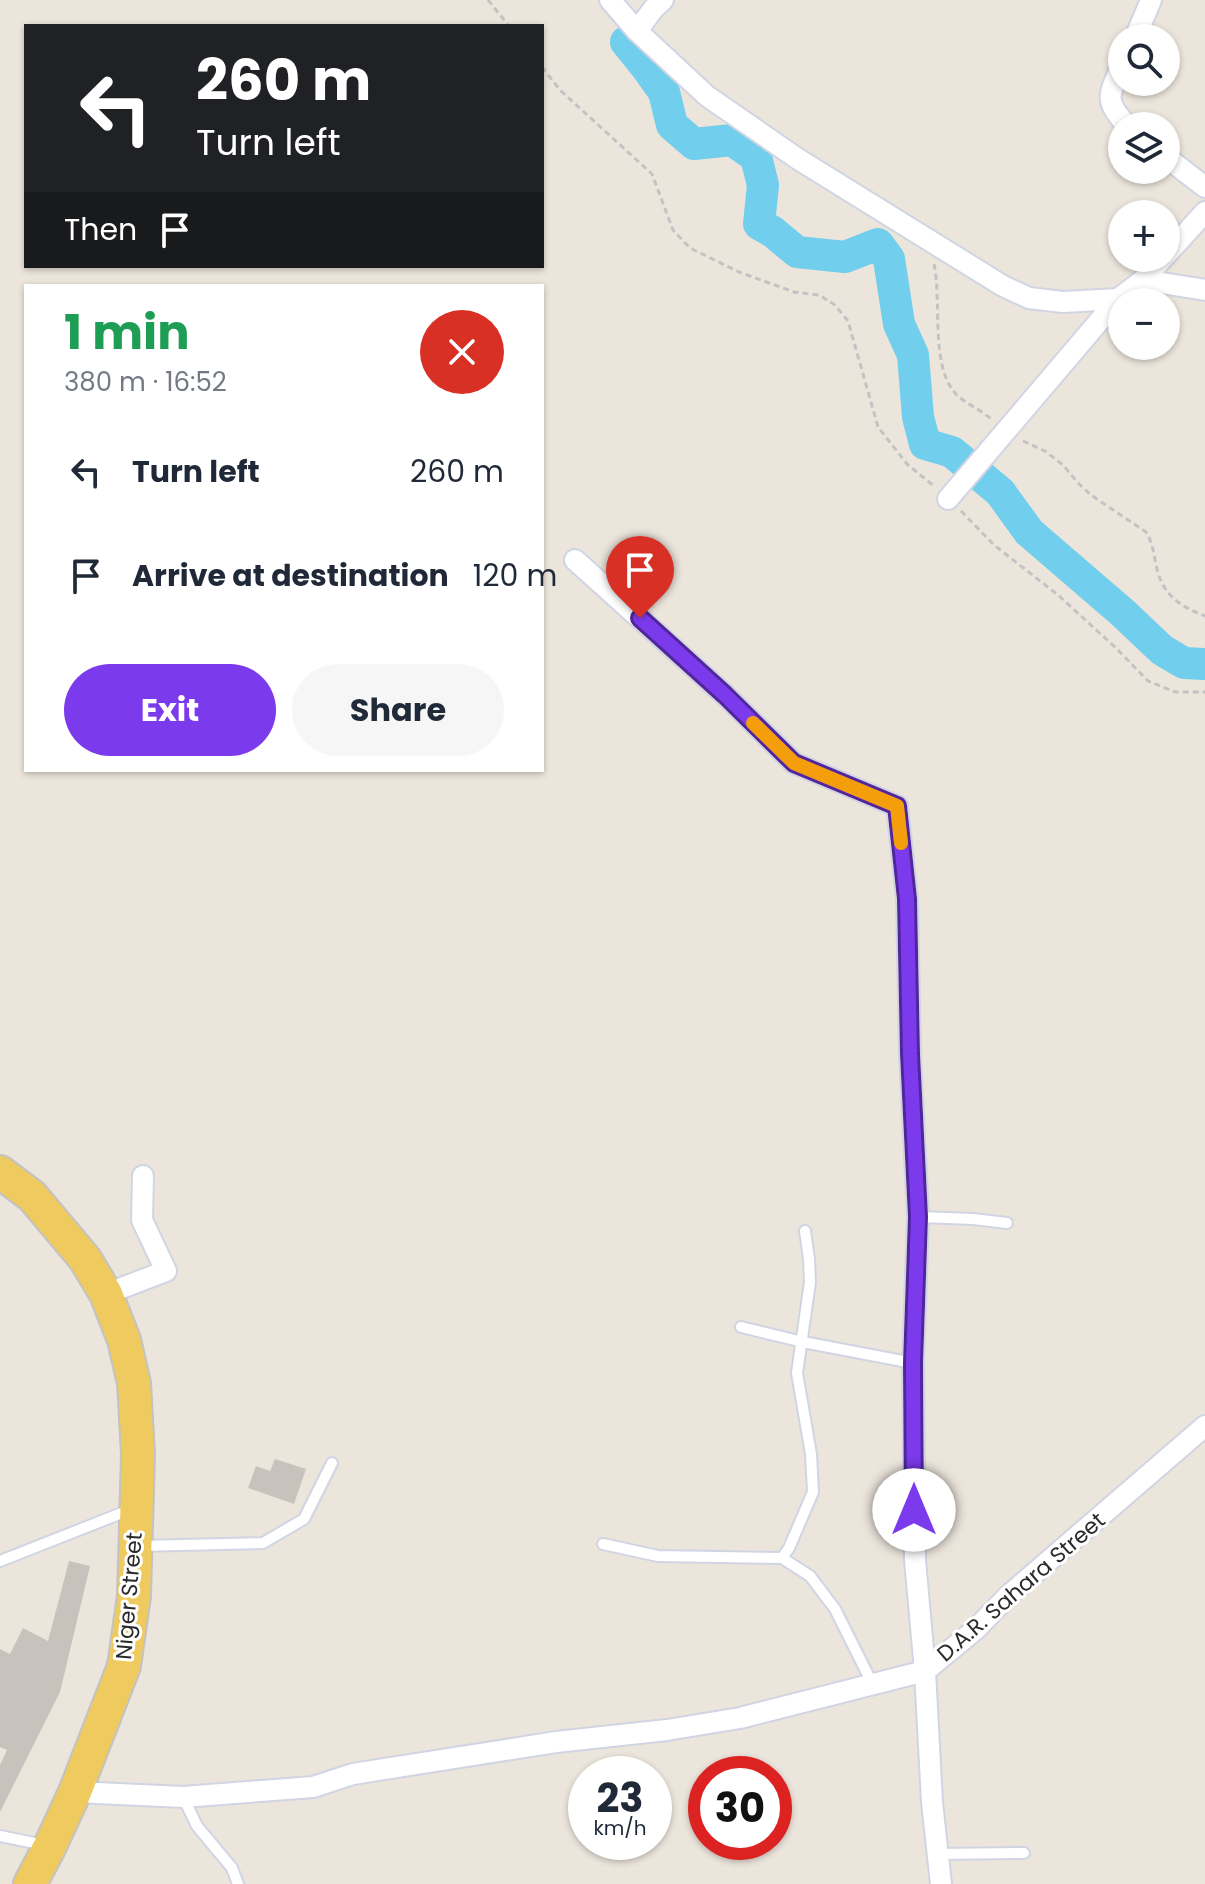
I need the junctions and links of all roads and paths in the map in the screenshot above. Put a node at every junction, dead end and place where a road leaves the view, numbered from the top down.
1 (488, 0) edge
2 (610, 0) edge
3 (663, 0) edge
4 (1151, 0) edge
5 (507, 24) edge
6 (1141, 24) edge
7 (637, 31) junction
8 (544, 70) edge
9 (1180, 168) edge
10 (1205, 187) edge
11 (1205, 212) edge
12 (928, 238) junction
13 (1180, 240) edge
14 (1150, 272) edge
15 (1143, 280) junction
16 (1132, 288) edge
17 (1205, 290) edge
18 (1108, 300) edge
19 (1108, 311) edge
20 (1005, 431) junction
21 (948, 499) junction
22 (575, 560) dead end
23 (1205, 616) edge
24 (1205, 692) edge
25 (0, 1172) edge
26 (143, 1176) dead end
27 (918, 1217) junction
28 (1007, 1223) dead end
29 (805, 1231) dead end
30 (106, 1294) junction
31 (741, 1327) dead end
32 (803, 1342) junction
33 (913, 1363) junction
34 (1205, 1426) edge
35 (332, 1463) dead end
36 (136, 1508) junction
37 (603, 1544) dead end
38 (136, 1546) junction
39 (782, 1558) junction
40 (0, 1561) edge
41 (925, 1671) junction
42 (872, 1683) junction
43 (75, 1792) junction
44 (183, 1797) junction
45 (0, 1836) edge
46 (50, 1846) junction
47 (1024, 1853) dead end
48 (938, 1854) junction
49 (30, 1884) edge
50 (238, 1884) edge
51 (941, 1884) edge

1 - 5 path
2 - 7 street
3 - 7 street
4 - 6 street
7 - 12 street
8 - 21 path
9 - 10 street
11 - 13 street
12 - 18 street
12 - 20 path
14 - 15 street
15 - 16 street
15 - 17 street
19 - 20 street
20 - 21 street
20 - 23 path
21 - 24 path
22 - 27 street
25 - 30 main road, Niger Street
26 - 30 street
27 - 28 lane
27 - 33 street
29 - 32 lane
30 - 36 main road, Niger Street
31 - 32 lane
32 - 33 lane
32 - 39 lane
33 - 41 street
34 - 41 street, D.A.R. Sahara Street
35 - 38 lane
36 - 38 main road, Niger Street
36 - 40 lane
37 - 39 lane
38 - 43 main road, Niger Street
39 - 42 lane
41 - 42 street
41 - 48 street, D.A.R. Sahara Street
42 - 44 street
43 - 44 street
43 - 46 main road, Niger Street
44 - 50 lane
45 - 46 lane
46 - 49 main road, Niger Street
47 - 48 lane
48 - 51 street, D.A.R. Sahara Street

